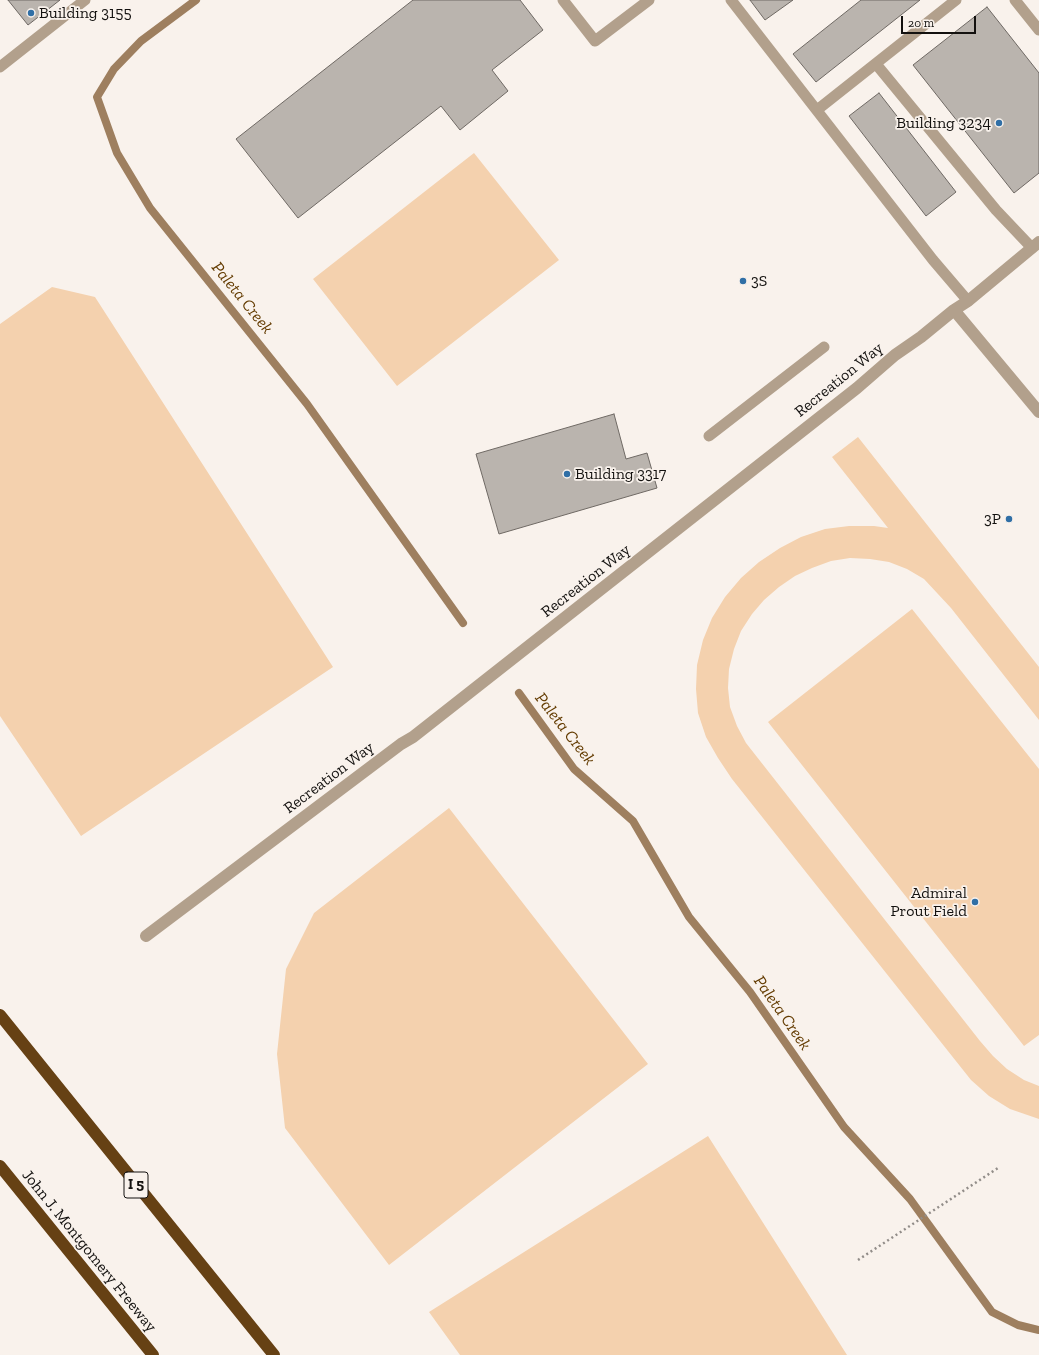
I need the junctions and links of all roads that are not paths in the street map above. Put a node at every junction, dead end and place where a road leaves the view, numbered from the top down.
1 (85, 0) edge
2 (563, 0) edge
3 (649, 0) edge
4 (731, 0) edge
5 (956, 0) edge
6 (1015, 0) edge
7 (1039, 30) edge
8 (876, 64) junction
9 (0, 67) edge
10 (816, 110) junction
11 (1036, 245) edge
12 (968, 301) junction
13 (954, 310) junction
14 (824, 347) dead end
15 (1039, 412) edge
16 (709, 436) dead end
17 (146, 936) dead end
18 (0, 1015) edge
19 (0, 1166) edge
20 (153, 1355) edge
21 (274, 1355) edge

1 - 9 lane
2 - 3 lane
4 - 10 lane
5 - 8 lane
6 - 7 lane
8 - 10 lane
8 - 11 lane
10 - 12 lane
11 - 12 street, Recreation Way
12 - 13 street, Recreation Way
13 - 15 street
13 - 17 street, Recreation Way
14 - 16 lane
18 - 21 highway, I 5
19 - 20 highway, John J. Montgomery Freeway

